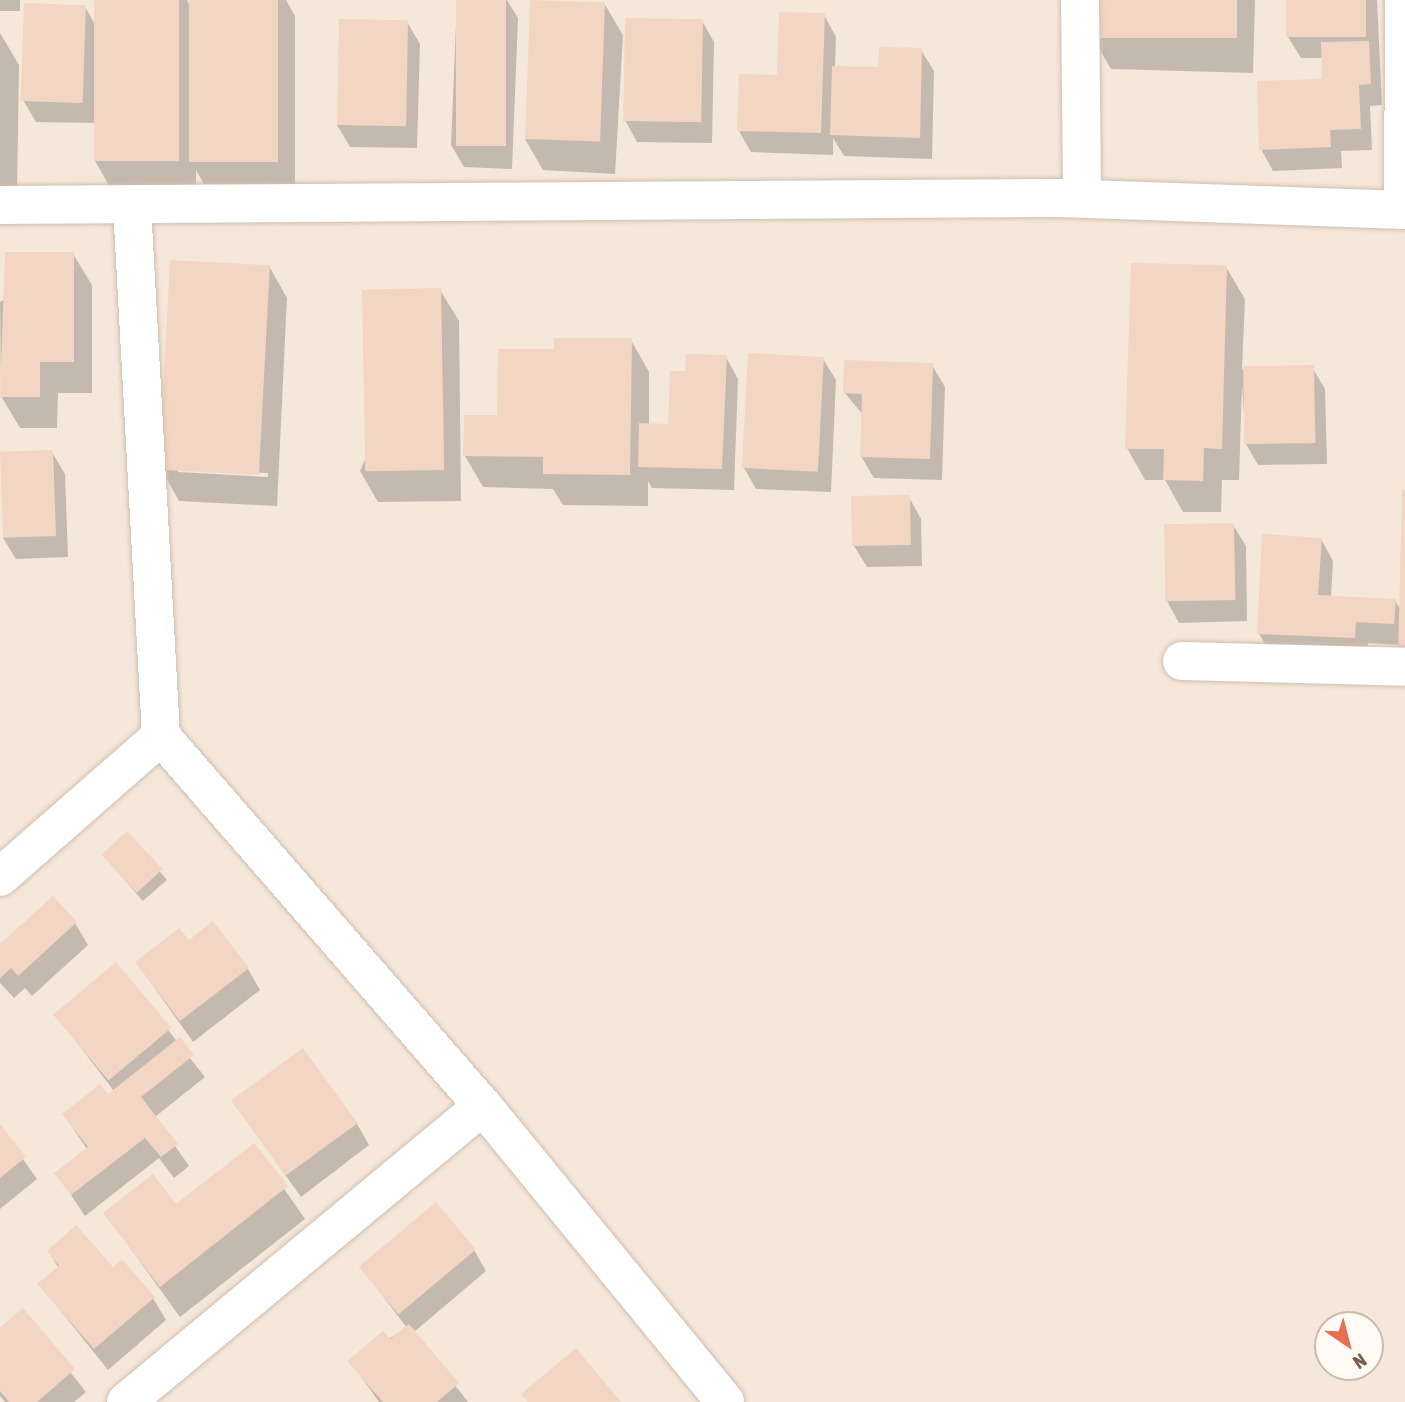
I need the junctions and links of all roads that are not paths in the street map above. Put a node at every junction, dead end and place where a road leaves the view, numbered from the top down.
1 (1080, 0) edge
2 (1404, 0) edge
3 (1082, 198) junction
4 (0, 205) edge
5 (132, 205) junction
6 (1404, 210) edge
7 (1182, 661) dead end
8 (1405, 667) edge
9 (161, 736) junction
10 (0, 877) edge
11 (483, 1106) junction
12 (126, 1402) edge
13 (725, 1402) edge

1 - 3 street
2 - 6 street
3 - 5 street
3 - 6 street
4 - 5 street
5 - 9 street
7 - 8 street
9 - 10 street
9 - 11 street
11 - 12 street
11 - 13 street

